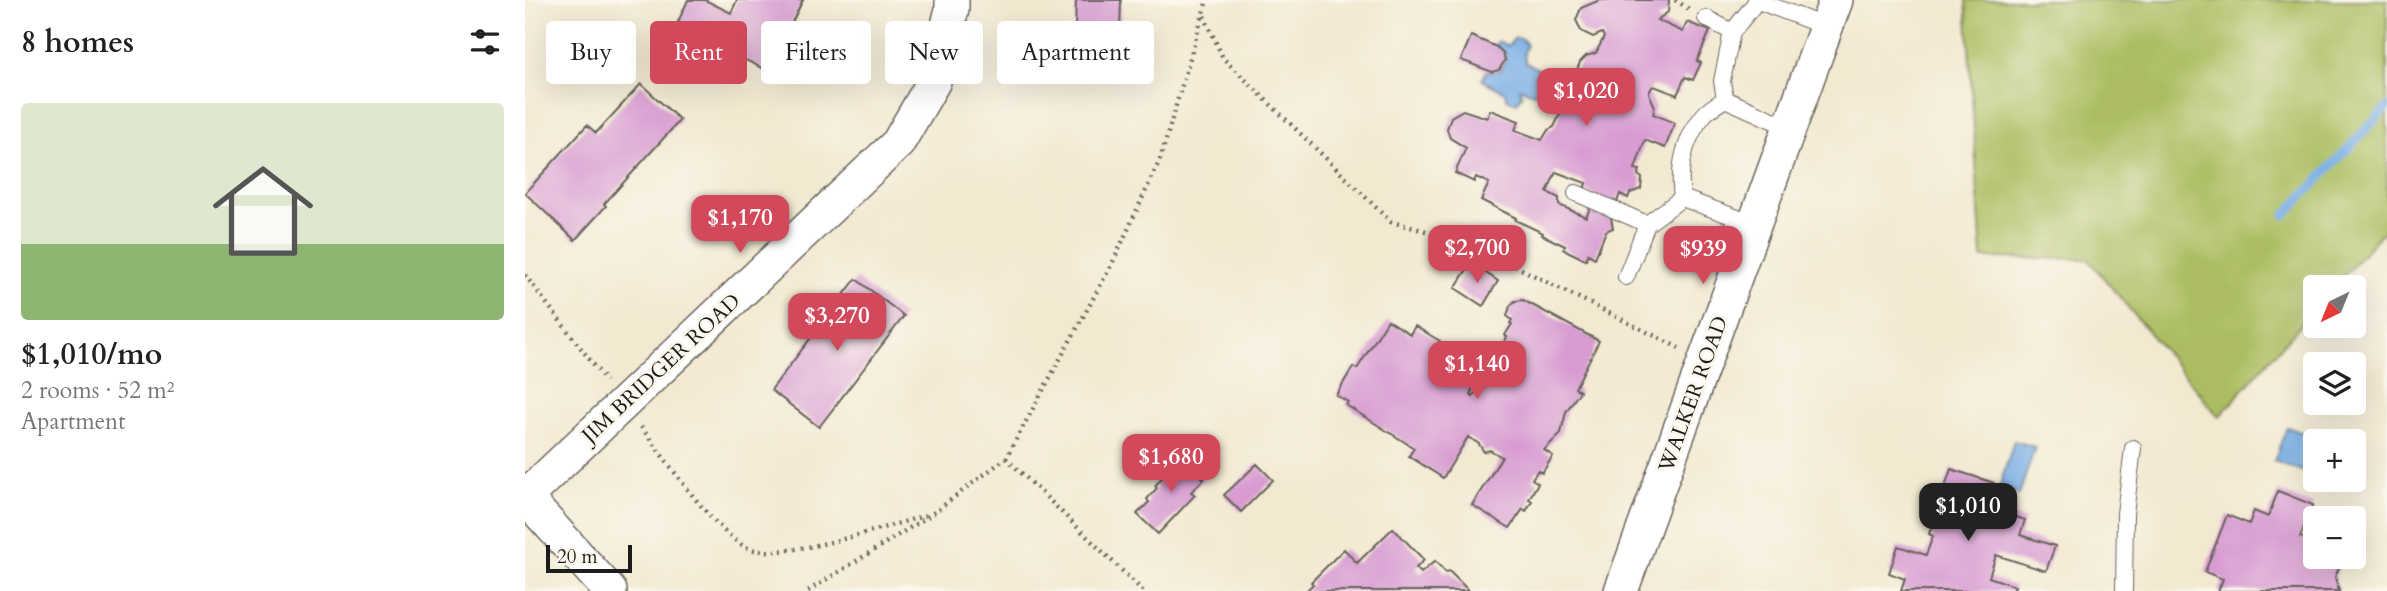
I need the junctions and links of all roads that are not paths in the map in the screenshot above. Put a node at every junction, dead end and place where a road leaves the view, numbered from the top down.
1 (952, 0) edge
2 (1757, 0) edge
3 (1831, 13) edge
4 (1706, 19) dead end
5 (1732, 32) junction
6 (1725, 99) junction
7 (1790, 128) junction
8 (1576, 193) dead end
9 (1682, 198) junction
10 (1647, 224) junction
11 (1754, 224) junction
12 (1626, 277) dead end
13 (2133, 448) dead end
14 (525, 497) edge
15 (610, 591) edge
16 (1621, 591) edge
17 (2124, 591) edge

1 - 14 street, JIM BRIDGER ROAD
2 - 3 lane
2 - 5 lane
3 - 7 street, WALKER ROAD
4 - 5 lane
5 - 6 lane
6 - 7 lane
6 - 9 lane
7 - 11 street, WALKER ROAD
8 - 10 lane
9 - 10 lane
9 - 11 lane
10 - 12 lane
11 - 16 street, WALKER ROAD
13 - 17 lane
14 - 15 street

